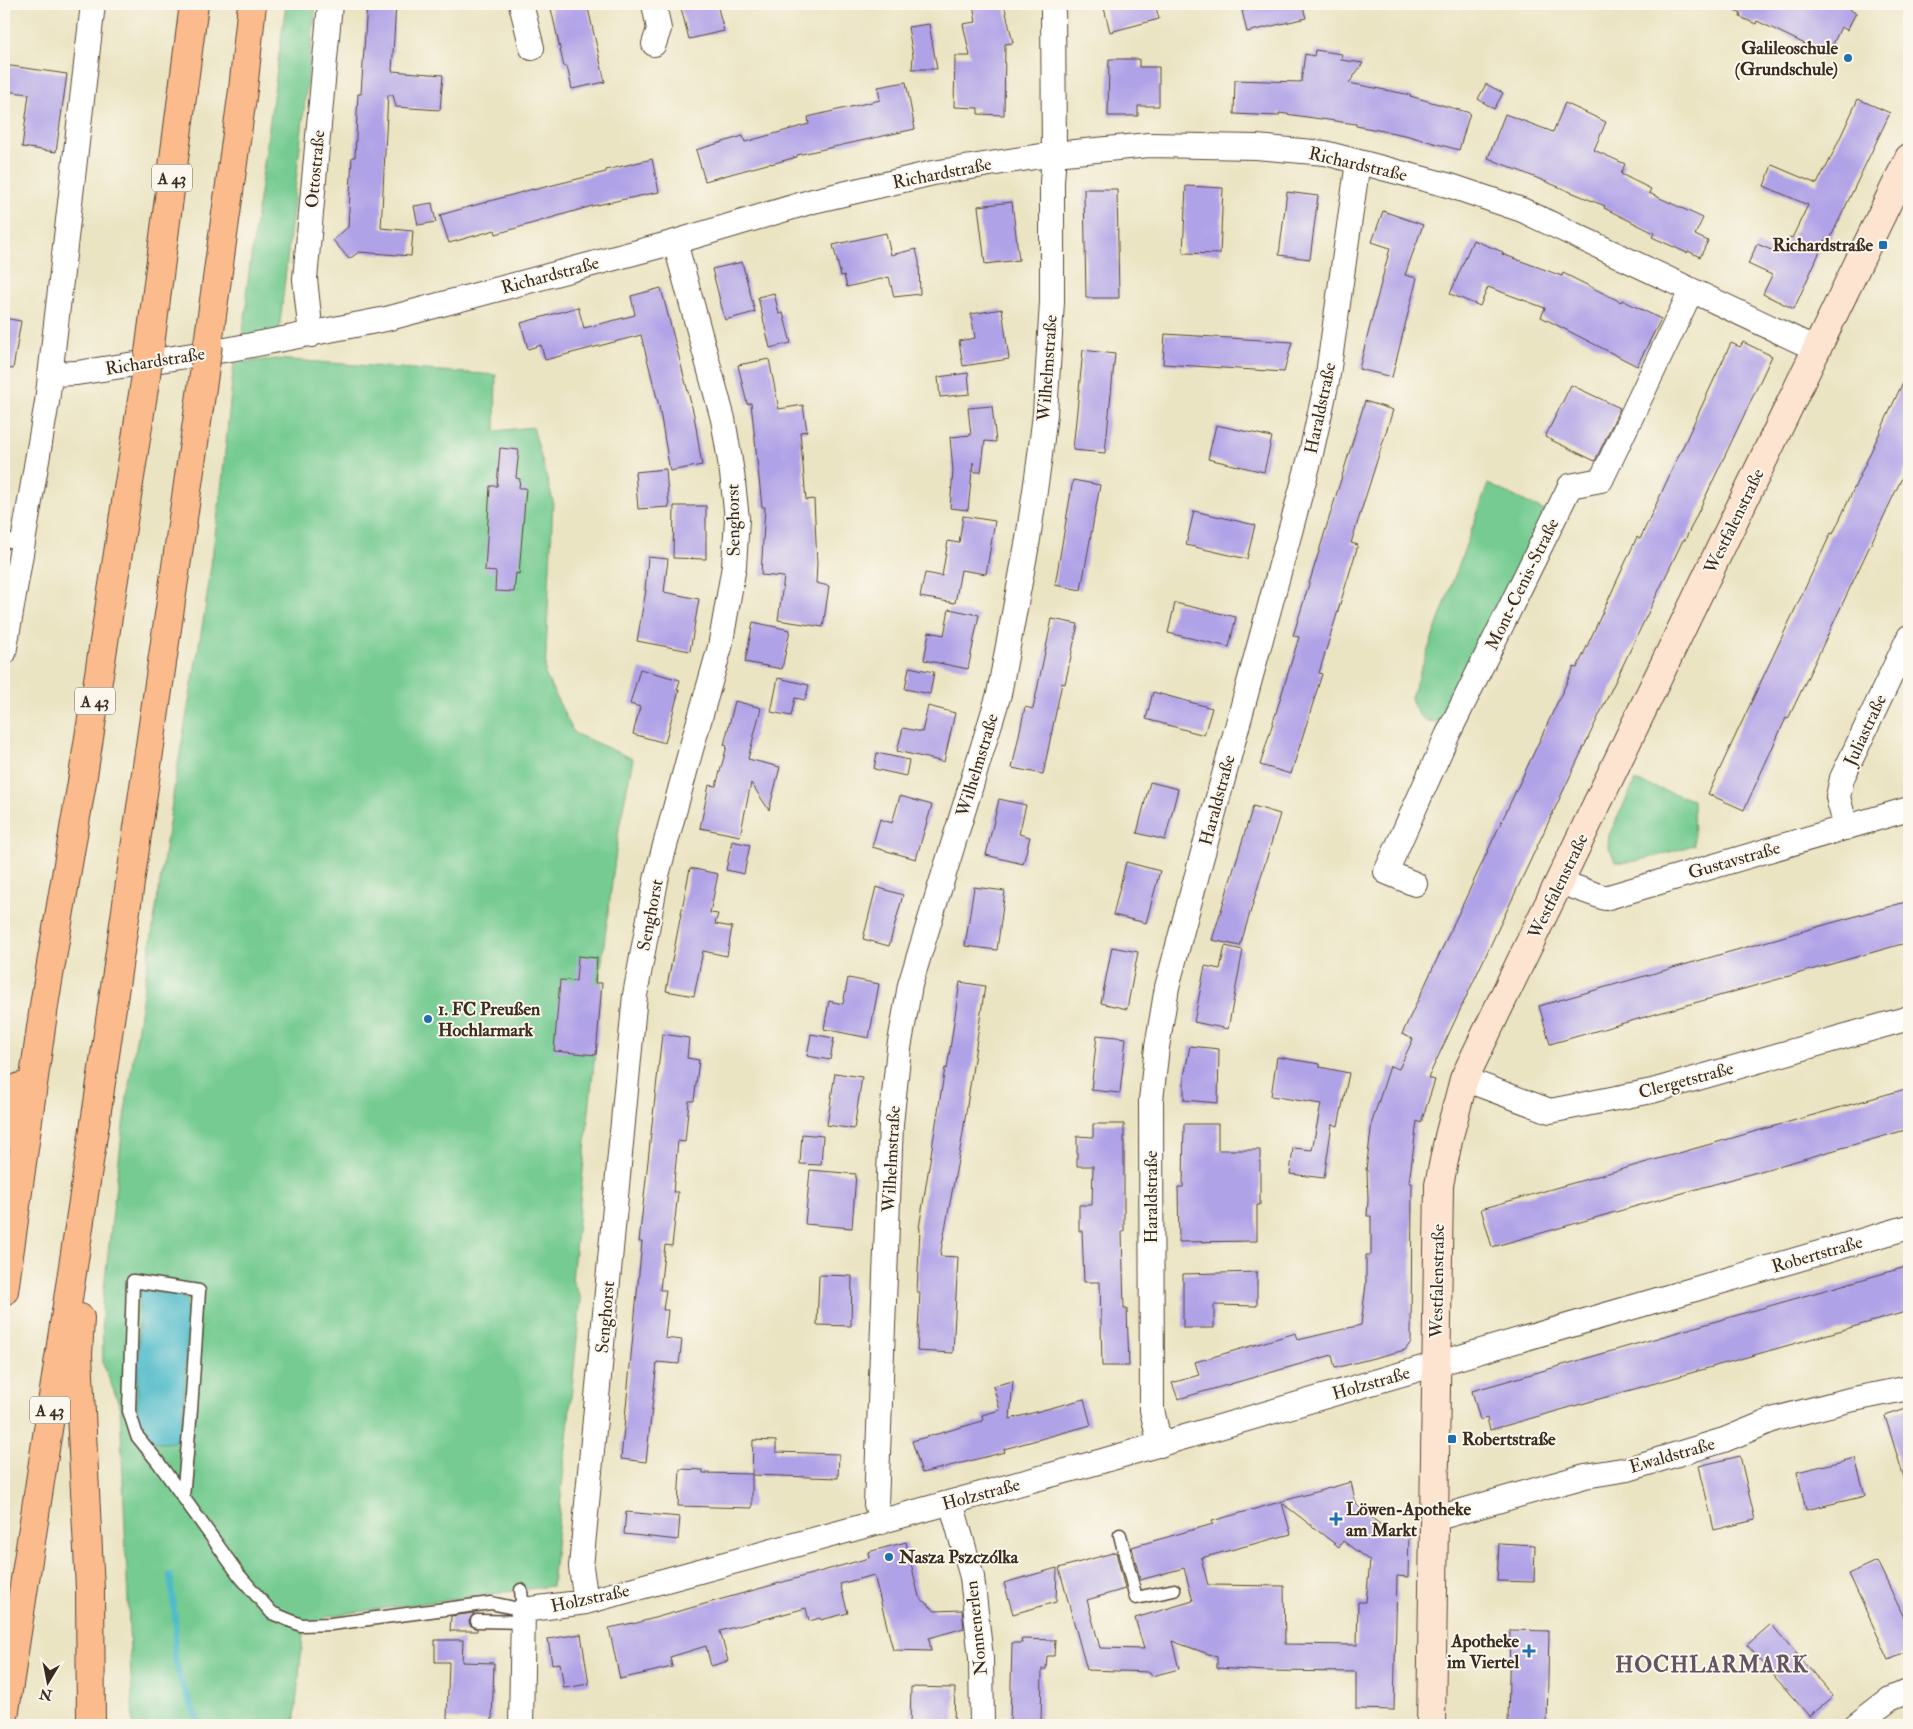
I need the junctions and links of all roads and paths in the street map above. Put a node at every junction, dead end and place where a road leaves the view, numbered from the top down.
1 (93, 4) edge
2 (194, 4) edge
3 (252, 4) edge
4 (330, 4) edge
5 (522, 4) edge
6 (654, 4) edge
7 (1052, 4) edge
8 (654, 44) dead end
9 (532, 48) dead end
10 (1054, 154) junction
11 (1909, 158) edge
12 (1358, 162) junction
13 (675, 242) junction
14 (1691, 291) junction
15 (311, 335) junction
16 (1816, 350) junction
17 (50, 374) junction
18 (13, 542) edge
19 (1909, 636) edge
20 (4, 653) edge
21 (1909, 809) edge
22 (1846, 828) junction
23 (1560, 882) junction
24 (1415, 884) dead end
25 (45, 999) junction
26 (1909, 1018) edge
27 (1464, 1079) junction
28 (98, 1103) junction
29 (4, 1136) edge
30 (1909, 1227) edge
31 (4, 1291) edge
32 (1436, 1364) junction
33 (1909, 1388) edge
34 (1160, 1445) junction
35 (183, 1497) junction
36 (951, 1502) junction
37 (1434, 1519) junction
38 (882, 1522) junction
39 (1120, 1535) dead end
40 (1174, 1590) dead end
41 (586, 1602) junction
42 (522, 1608) junction
43 (477, 1621) dead end
44 (1432, 1670) junction
45 (1909, 1691) edge
46 (4, 1717) edge
47 (91, 1725) edge
48 (521, 1725) edge
49 (982, 1725) edge
50 (1431, 1725) edge
51 (1450, 1725) edge
52 (1856, 1725) edge

1 - 17 street
2 - 25 highway, A 43
3 - 28 highway, A 43
4 - 15 street, Ottostraße
5 - 9 street
6 - 8 street
7 - 10 street, Wilhelmstraße
10 - 12 street, Richardstraße
10 - 13 street, Richardstraße
10 - 38 street, Wilhelmstraße
11 - 16 street, Westfalenstraße
12 - 14 street, Richardstraße
12 - 34 street, Haraldstraße
13 - 15 street, Richardstraße
13 - 41 street, Senghorst
14 - 16 street, Richardstraße
14 - 24 street, Mont-Cenis-Straße
15 - 17 street, Richardstraße
16 - 23 street, Westfalenstraße
17 - 18 street
18 - 20 street
19 - 22 street, Juliastraße
21 - 22 street, Gustavstraße
22 - 23 street, Gustavstraße
23 - 27 street, Westfalenstraße
25 - 29 highway
25 - 31 highway, A 43
26 - 27 street, Clergetstraße
27 - 32 street, Westfalenstraße
28 - 46 highway, A 43
28 - 47 highway
30 - 32 street, Robertstraße
32 - 34 street, Holzstraße
32 - 37 street, Westfalenstraße
33 - 37 street, Ewaldstraße
34 - 36 street, Holzstraße
35 - 35 lane
35 - 42 lane
36 - 38 street, Holzstraße
36 - 49 street, Nonnenerlen
37 - 44 street, Westfalenstraße
38 - 41 street, Holzstraße
39 - 40 lane
41 - 42 street, Holzstraße
42 - 43 lane
42 - 48 street
44 - 50 street, Westfalenstraße
44 - 51 street, Westfalenstraße
45 - 52 street

